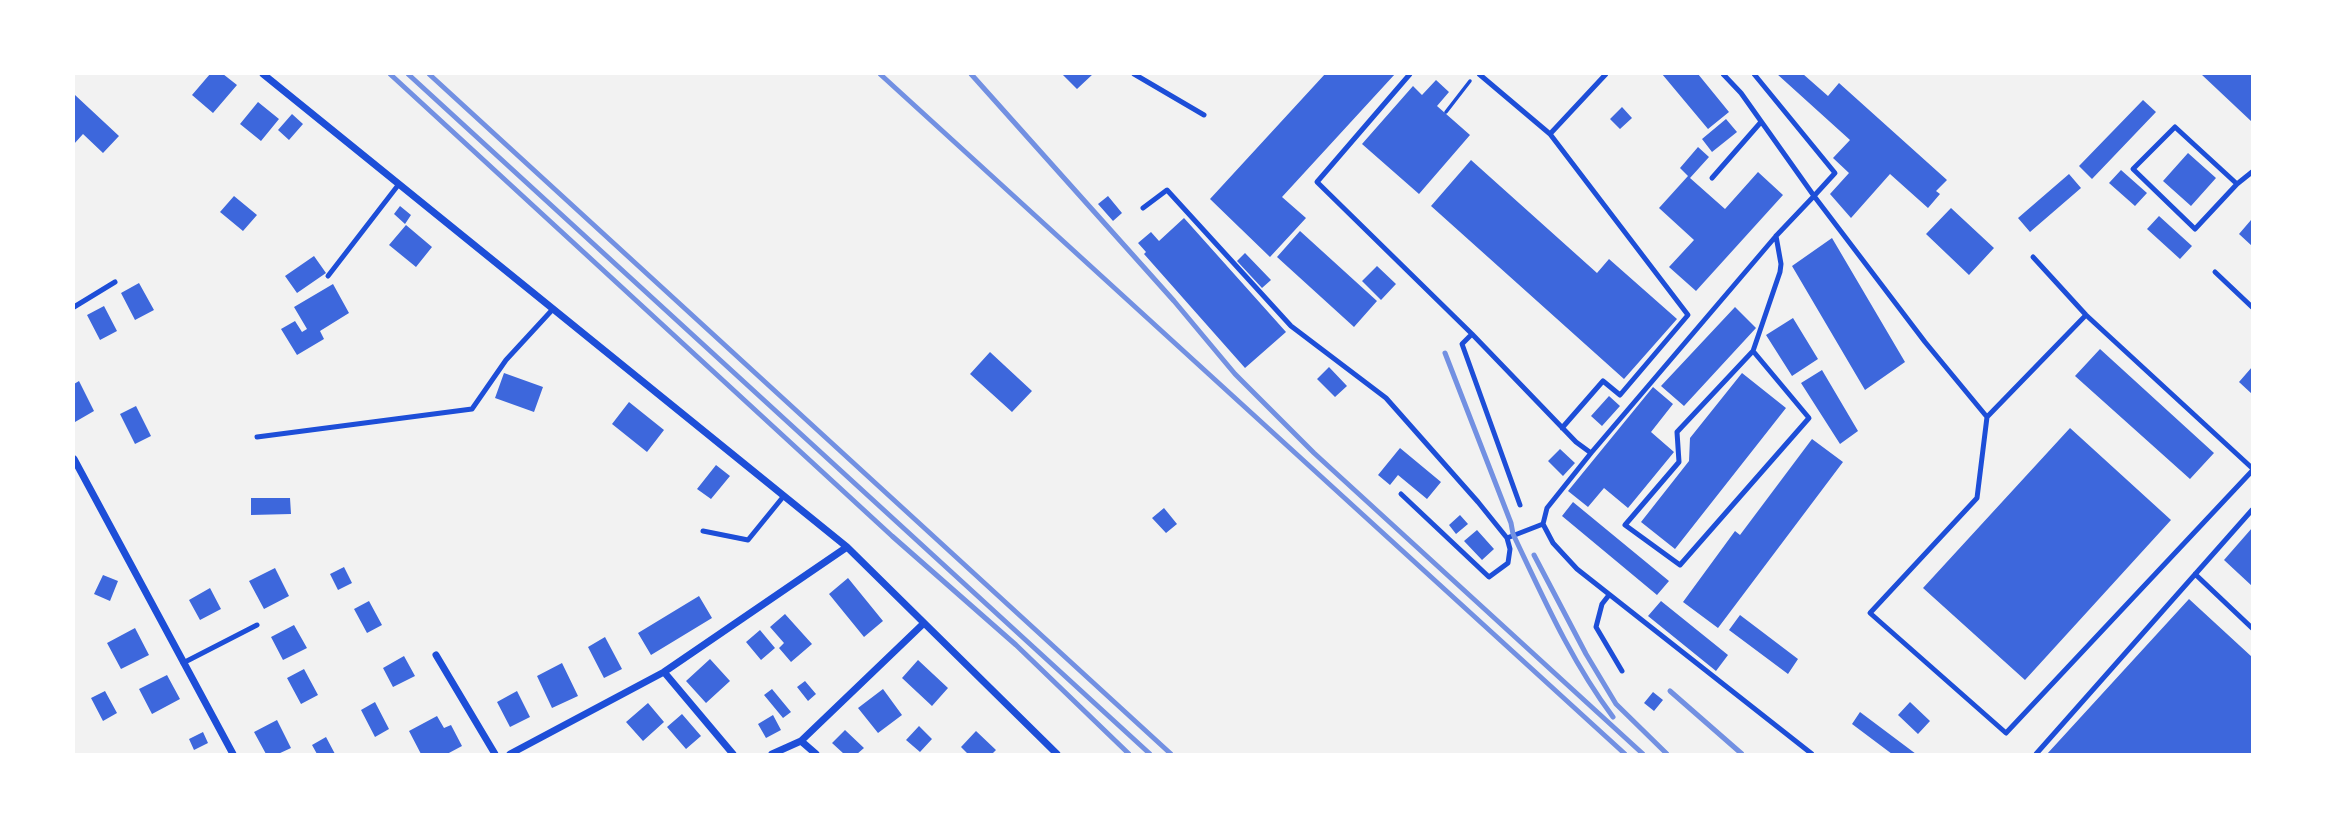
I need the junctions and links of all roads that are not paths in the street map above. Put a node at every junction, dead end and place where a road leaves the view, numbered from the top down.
1 (263, 74) edge
2 (1134, 74) edge
3 (1410, 74) edge
4 (1478, 74) edge
5 (1606, 74) edge
6 (1723, 74) edge
7 (1754, 74) edge
8 (1203, 115) dead end
9 (1762, 122) junction
10 (1549, 134) junction
11 (2252, 172) edge
12 (1712, 177) dead end
13 (399, 184) junction
14 (2238, 184) junction
15 (1814, 196) junction
16 (1143, 208) dead end
17 (1776, 236) junction
18 (2033, 257) dead end
19 (2216, 272) dead end
20 (327, 276) dead end
21 (114, 282) dead end
22 (74, 307) edge
23 (2252, 307) edge
24 (553, 309) junction
25 (2086, 315) junction
26 (1472, 334) junction
27 (1753, 351) junction
28 (1987, 417) junction
29 (1562, 428) junction
30 (257, 437) dead end
31 (1591, 453) junction
32 (74, 459) edge
33 (2252, 470) edge
34 (1401, 494) dead end
35 (783, 497) junction
36 (1520, 505) dead end
37 (2252, 510) edge
38 (1543, 524) junction
39 (703, 531) dead end
40 (1507, 538) junction
41 (846, 548) junction
42 (2195, 574) junction
43 (1609, 595) junction
44 (923, 624) junction
45 (257, 625) dead end
46 (2252, 628) edge
47 (436, 655) dead end
48 (183, 663) junction
49 (664, 671) junction
50 (1622, 671) dead end
51 (801, 741) junction
52 (233, 754) edge
53 (495, 754) edge
54 (510, 754) edge
55 (733, 754) edge
56 (772, 754) edge
57 (816, 754) edge
58 (1057, 754) edge
59 (1812, 754) edge
60 (2036, 754) edge

1 - 13 street
2 - 8 lane
3 - 26 lane
4 - 10 lane
5 - 10 lane
6 - 9 lane
7 - 15 lane
9 - 12 lane
9 - 15 lane
10 - 29 lane
11 - 14 lane
13 - 20 lane
13 - 24 street
14 - 14 lane
15 - 17 lane
15 - 28 lane
16 - 40 lane
17 - 27 lane
17 - 31 lane
18 - 25 lane
19 - 23 lane
21 - 22 lane
24 - 30 lane
24 - 35 street
25 - 28 lane
25 - 33 lane
26 - 29 lane
26 - 36 lane
27 - 27 lane
28 - 33 lane
29 - 31 lane
31 - 38 lane
32 - 48 street
34 - 40 lane
35 - 39 lane
35 - 41 street
37 - 42 lane
38 - 40 lane
38 - 43 lane
41 - 44 street
41 - 49 street
42 - 46 lane
42 - 60 lane
43 - 50 lane
43 - 59 lane
44 - 51 street
44 - 58 street
45 - 48 lane
47 - 53 street
48 - 52 street
49 - 54 street
49 - 55 street
51 - 56 street
51 - 57 street

